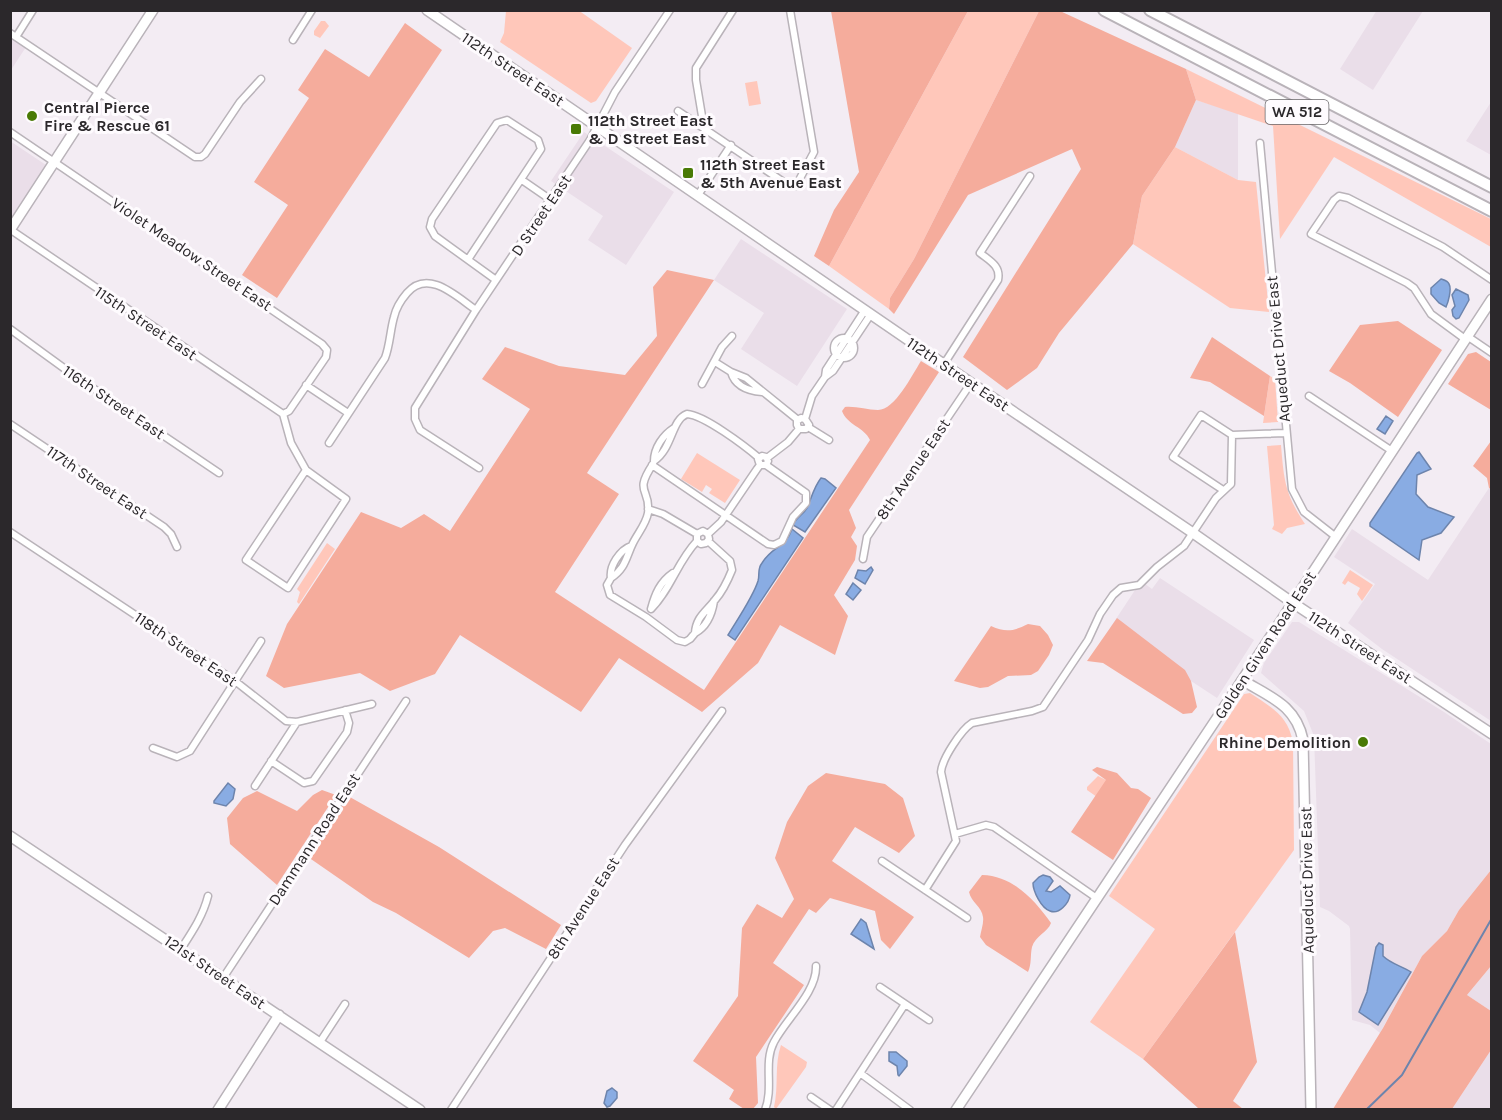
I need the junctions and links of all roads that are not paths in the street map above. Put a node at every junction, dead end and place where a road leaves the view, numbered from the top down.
1 (33, 10) edge
2 (153, 10) edge
3 (312, 10) edge
4 (427, 10) edge
5 (670, 10) edge
6 (732, 10) edge
7 (790, 10) edge
8 (1104, 10) edge
9 (1150, 10) edge
10 (13, 35) edge
11 (292, 40) dead end
12 (261, 79) dead end
13 (99, 94) junction
14 (678, 111) dead end
15 (597, 126) junction
16 (704, 128) junction
17 (10, 132) edge
18 (1260, 143) dead end
19 (730, 145) junction
20 (55, 161) junction
21 (1030, 176) dead end
22 (522, 180) junction
23 (1491, 187) edge
24 (698, 195) junction
25 (552, 200) junction
26 (1491, 211) edge
27 (10, 230) edge
28 (468, 258) junction
29 (496, 280) junction
30 (1491, 280) edge
31 (1491, 299) edge
32 (476, 310) junction
33 (868, 312) junction
34 (10, 329) edge
35 (732, 336) dead end
36 (1466, 338) junction
37 (849, 340) junction
38 (1491, 353) edge
39 (839, 356) junction
40 (715, 362) junction
41 (944, 364) junction
42 (971, 383) junction
43 (702, 384) dead end
44 (306, 385) junction
45 (1309, 396) dead end
46 (348, 413) junction
47 (283, 414) junction
48 (802, 419) junction
49 (10, 424) edge
50 (808, 426) junction
51 (800, 429) junction
52 (1282, 433) junction
53 (1232, 435) junction
54 (829, 440) dead end
55 (329, 443) dead end
56 (1392, 452) junction
57 (763, 462) junction
58 (653, 463) junction
59 (479, 468) dead end
60 (306, 470) junction
61 (219, 473) dead end
62 (1223, 490) junction
63 (648, 509) junction
64 (726, 513) junction
65 (10, 531) edge
66 (1193, 533) junction
67 (1336, 537) junction
68 (697, 538) junction
69 (708, 538) junction
70 (177, 547) dead end
71 (863, 559) dead end
72 (1293, 603) junction
73 (646, 617) junction
74 (261, 641) dead end
75 (1242, 680) junction
76 (235, 681) junction
77 (406, 701) dead end
78 (372, 704) dead end
79 (345, 710) junction
80 (722, 711) dead end
81 (297, 722) junction
82 (1491, 734) edge
83 (153, 748) dead end
84 (271, 761) junction
85 (255, 786) dead end
86 (955, 834) junction
87 (10, 836) edge
88 (882, 861) dead end
89 (925, 890) junction
90 (208, 896) dead end
91 (1098, 899) junction
92 (967, 918) dead end
93 (181, 949) junction
94 (816, 966) dead end
95 (223, 978) junction
96 (880, 987) dead end
97 (345, 1004) dead end
98 (905, 1004) junction
99 (279, 1015) junction
100 (929, 1020) dead end
101 (320, 1042) junction
102 (860, 1073) junction
103 (811, 1097) dead end
104 (218, 1110) edge
105 (420, 1110) edge
106 (451, 1110) edge
107 (765, 1110) edge
108 (830, 1110) edge
109 (836, 1110) edge
110 (910, 1110) edge
111 (956, 1110) edge
112 (1311, 1110) edge

1 - 10 street
2 - 13 street
3 - 11 street
4 - 15 street, 112th Street East
5 - 15 street, D Street East
6 - 16 street
7 - 19 street
8 - 26 highway, WA 512
9 - 23 highway, WA 512
10 - 13 street
12 - 13 street
13 - 20 street
14 - 16 street
15 - 24 street, 112th Street East
15 - 25 street, D Street East
16 - 19 street
17 - 20 street, Violet Meadow Street East
18 - 52 street, Aqueduct Drive East
19 - 24 street
20 - 27 street
20 - 44 street, Violet Meadow Street East
21 - 41 street
22 - 25 street
22 - 28 street
22 - 28 street
24 - 33 street, 112th Street East
25 - 29 street, D Street East
27 - 47 street, 115th Street East
28 - 29 street
29 - 32 street, D Street East
30 - 36 street
31 - 36 street, Golden Given Road East
32 - 46 street
32 - 59 street, D Street East
33 - 37 street
33 - 41 street, 112th Street East
34 - 61 street, 116th Street East
35 - 40 street
36 - 38 street
36 - 56 street, Golden Given Road East
37 - 39 street
37 - 39 street
39 - 48 street
40 - 43 street
40 - 48 street
41 - 42 street, 112th Street East
42 - 66 street, 112th Street East
42 - 71 street, 8th Avenue East
44 - 46 street
44 - 47 street
45 - 56 street
46 - 55 street
47 - 60 street
48 - 50 street
48 - 51 street
49 - 70 street, 117th Street East
50 - 51 street
50 - 54 street
51 - 57 street
52 - 53 street
52 - 67 street, Aqueduct Drive East
53 - 62 street
53 - 62 street
56 - 67 street, Golden Given Road East
57 - 58 street
57 - 64 street
57 - 64 street
58 - 63 street
58 - 64 street
60 - 60 street
62 - 66 street
63 - 68 street
63 - 73 street
64 - 69 street
65 - 76 street, 118th Street East
66 - 72 street, 112th Street East
66 - 86 street
67 - 72 street, Golden Given Road East
68 - 69 street
68 - 69 street
68 - 73 street
69 - 73 street
72 - 75 street, Golden Given Road East
72 - 82 street, 112th Street East
74 - 76 street
75 - 91 street, Golden Given Road East
75 - 112 street, Aqueduct Drive East
76 - 81 street, 118th Street East
76 - 83 street
77 - 95 street, Dammann Road East
78 - 79 street
79 - 81 street
79 - 84 street
80 - 106 street, 8th Avenue East
81 - 84 street
84 - 85 street
86 - 89 street
86 - 91 street
87 - 93 street, 121st Street East
88 - 89 street
89 - 92 street
90 - 93 street
91 - 111 street, Golden Given Road East
93 - 95 street, 121st Street East
94 - 107 street
95 - 99 street, 121st Street East
96 - 98 street
97 - 101 street
98 - 100 street
98 - 102 street
99 - 101 street, 121st Street East
99 - 104 street
101 - 105 street, 121st Street East
102 - 109 street
102 - 110 street
103 - 108 street

